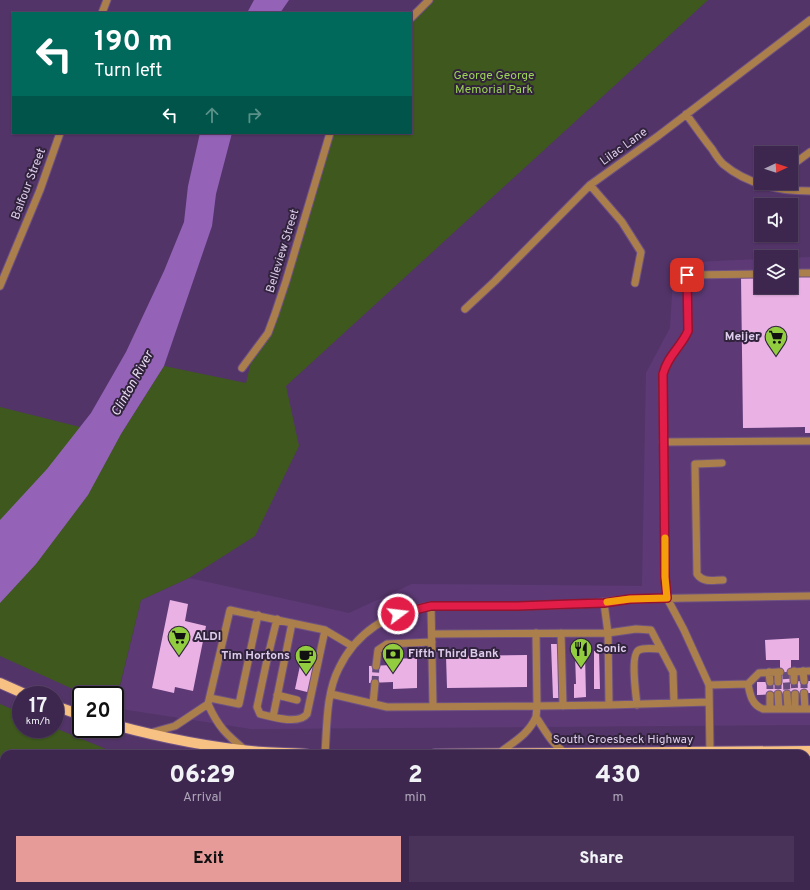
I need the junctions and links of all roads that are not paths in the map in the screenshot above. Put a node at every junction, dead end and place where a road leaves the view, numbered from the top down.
1 (107, 0) edge
2 (430, 0) edge
3 (102, 12) edge
4 (412, 17) edge
5 (809, 21) edge
6 (686, 114) junction
7 (60, 134) edge
8 (330, 134) edge
9 (810, 152) edge
10 (798, 161) edge
11 (754, 182) edge
12 (590, 185) junction
13 (788, 190) edge
14 (810, 191) edge
15 (810, 273) edge
16 (754, 274) edge
17 (798, 274) edge
18 (635, 283) dead end
19 (0, 285) edge
20 (465, 309) dead end
21 (242, 368) dead end
22 (810, 441) edge
23 (663, 442) junction
24 (722, 463) dead end
25 (723, 580) dead end
26 (810, 596) edge
27 (667, 598) junction
28 (604, 603) junction
29 (431, 606) junction
30 (258, 615) junction
31 (277, 619) junction
32 (292, 623) junction
33 (325, 630) junction
34 (536, 633) junction
35 (561, 633) junction
36 (608, 633) junction
37 (432, 634) junction
38 (432, 642) junction
39 (352, 646) junction
40 (661, 648) junction
41 (376, 666) tunnel mouth
42 (807, 671) edge
43 (770, 672) junction
44 (794, 681) dead end
45 (804, 681) tunnel mouth
46 (770, 682) tunnel mouth
47 (778, 682) tunnel mouth
48 (0, 683) edge
49 (375, 683) tunnel mouth
50 (709, 684) junction
51 (748, 684) junction
52 (12, 688) edge
53 (804, 693) tunnel mouth
54 (331, 694) junction
55 (778, 694) tunnel mouth
56 (791, 694) tunnel mouth
57 (770, 695) tunnel mouth
58 (277, 696) junction
59 (297, 700) dead end
60 (209, 701) junction
61 (710, 702) junction
62 (674, 703) junction
63 (373, 704) junction
64 (637, 704) junction
65 (433, 706) junction
66 (536, 706) junction
67 (563, 706) junction
68 (609, 706) junction
69 (770, 709) junction
70 (779, 709) junction
71 (792, 709) junction
72 (808, 709) edge
73 (273, 717) junction
74 (536, 717) junction
75 (124, 726) edge
76 (149, 733) junction
77 (246, 750) joint
78 (325, 750) edge
79 (504, 750) edge
80 (560, 750) edge
81 (710, 750) edge

1 - 3 street
2 - 4 street
5 - 6 street, Lilac Lane
6 - 11 street
6 - 12 street, Lilac Lane
7 - 19 street, Balfour Street
8 - 21 street, Belleview Street
9 - 10 street
12 - 18 street
12 - 20 street, Lilac Lane
13 - 14 street
15 - 17 street
16 - 23 street
22 - 23 street
23 - 27 street
24 - 25 street
26 - 27 street
27 - 28 street
27 - 50 street
28 - 29 street
28 - 36 street
29 - 37 street
29 - 39 street
30 - 31 street
30 - 60 street
30 - 60 street
31 - 32 street
31 - 73 street
32 - 33 street
32 - 58 street
33 - 39 street
33 - 73 street
34 - 35 street
34 - 37 street
34 - 66 street
35 - 36 street
35 - 67 street
36 - 40 street
36 - 68 street
37 - 38 street
38 - 41 street
38 - 65 street
39 - 54 street
40 - 62 street
40 - 64 street
42 - 44 street
42 - 45 street
43 - 46 street
43 - 47 street
43 - 51 street
48 - 52 main road
49 - 63 street
50 - 51 street
50 - 61 street
51 - 69 street
53 - 72 street
54 - 63 street
54 - 78 street
55 - 70 street
56 - 71 street
57 - 69 street
58 - 59 street
58 - 73 street
60 - 76 street
60 - 77 street
61 - 62 street
61 - 81 street
62 - 64 street
63 - 65 street
64 - 68 street
65 - 66 street
66 - 67 street
66 - 74 street
67 - 68 street
69 - 70 street
70 - 71 street
71 - 72 street
74 - 79 street
74 - 80 street
75 - 76 main road
76 - 77 main road

